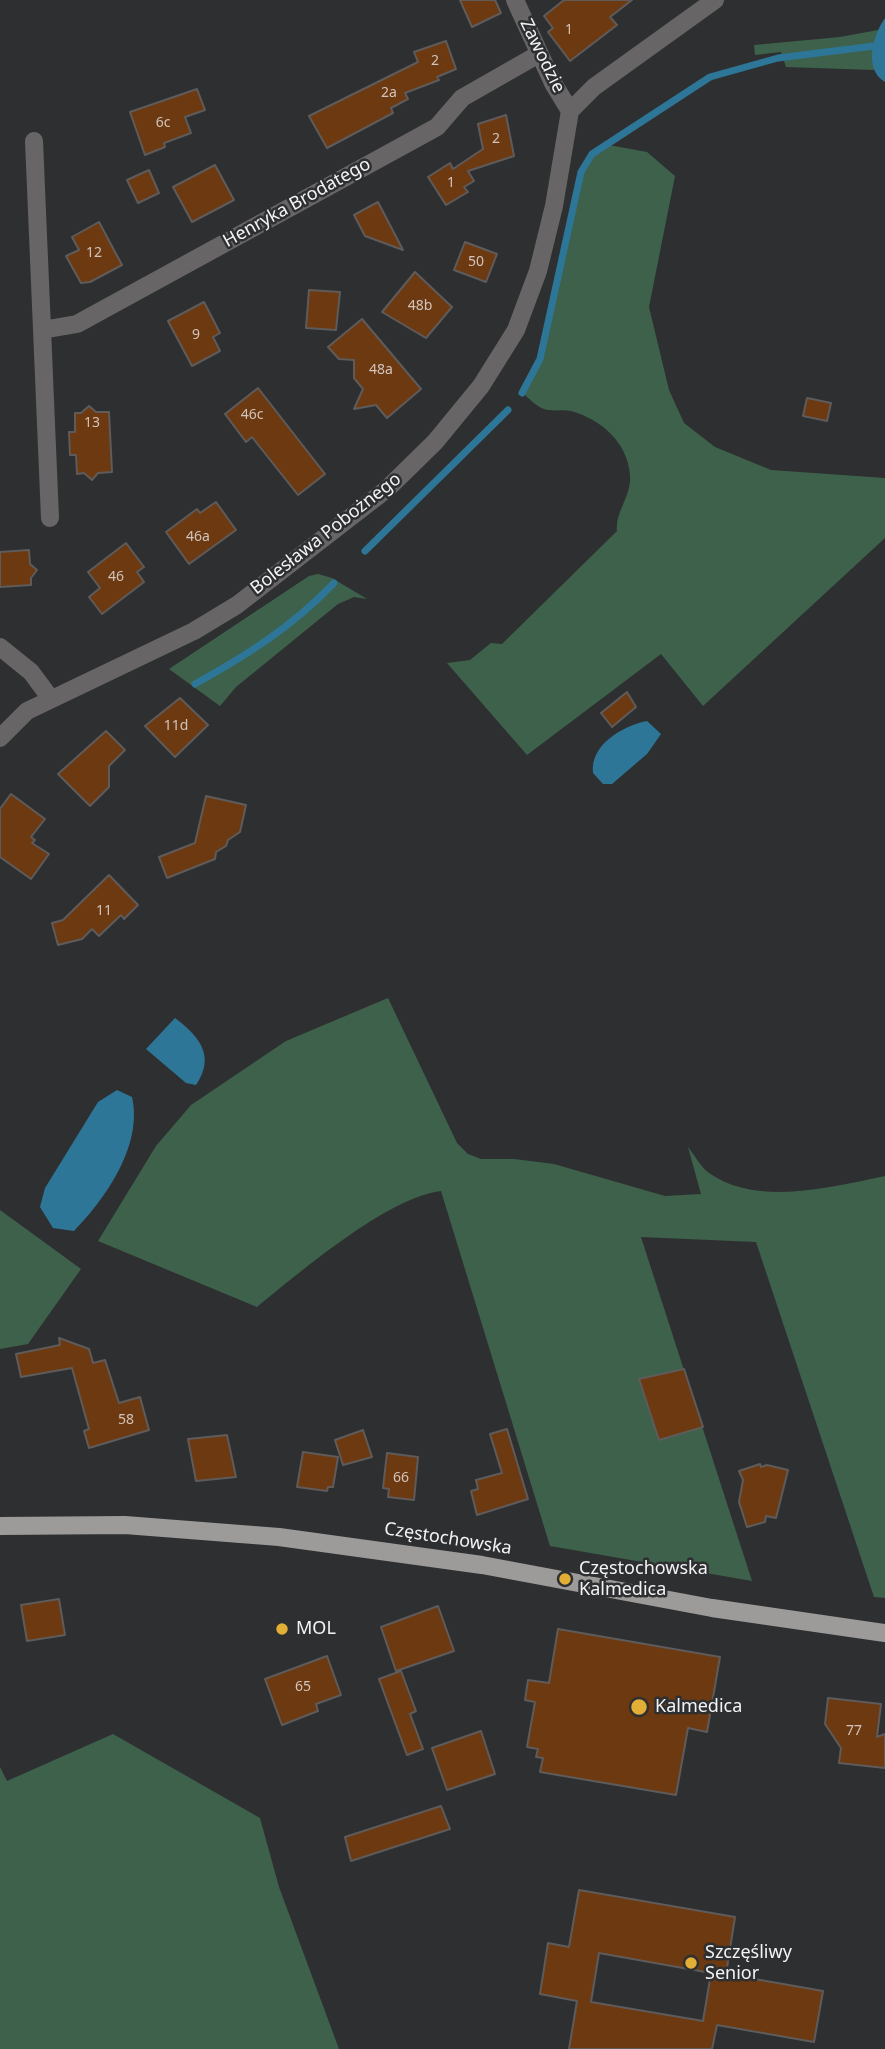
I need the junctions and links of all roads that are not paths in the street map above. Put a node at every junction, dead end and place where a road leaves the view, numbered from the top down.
1 (515, 0) edge
2 (715, 0) edge
3 (540, 54) junction
4 (570, 111) junction
5 (34, 141) dead end
6 (42, 330) junction
7 (50, 518) dead end
8 (0, 646) edge
9 (51, 699) junction
10 (0, 738) edge
11 (0, 1526) edge
12 (885, 1633) edge

1 - 3 street, Zawodzie
2 - 4 street
3 - 4 street, Zawodzie
3 - 6 street, Henryka Brodatego
4 - 9 street, Bolesława Pobożnego
5 - 6 street
6 - 7 street
8 - 9 street
9 - 10 street, Bolesława Pobożnego
11 - 12 main road, Częstochowska

